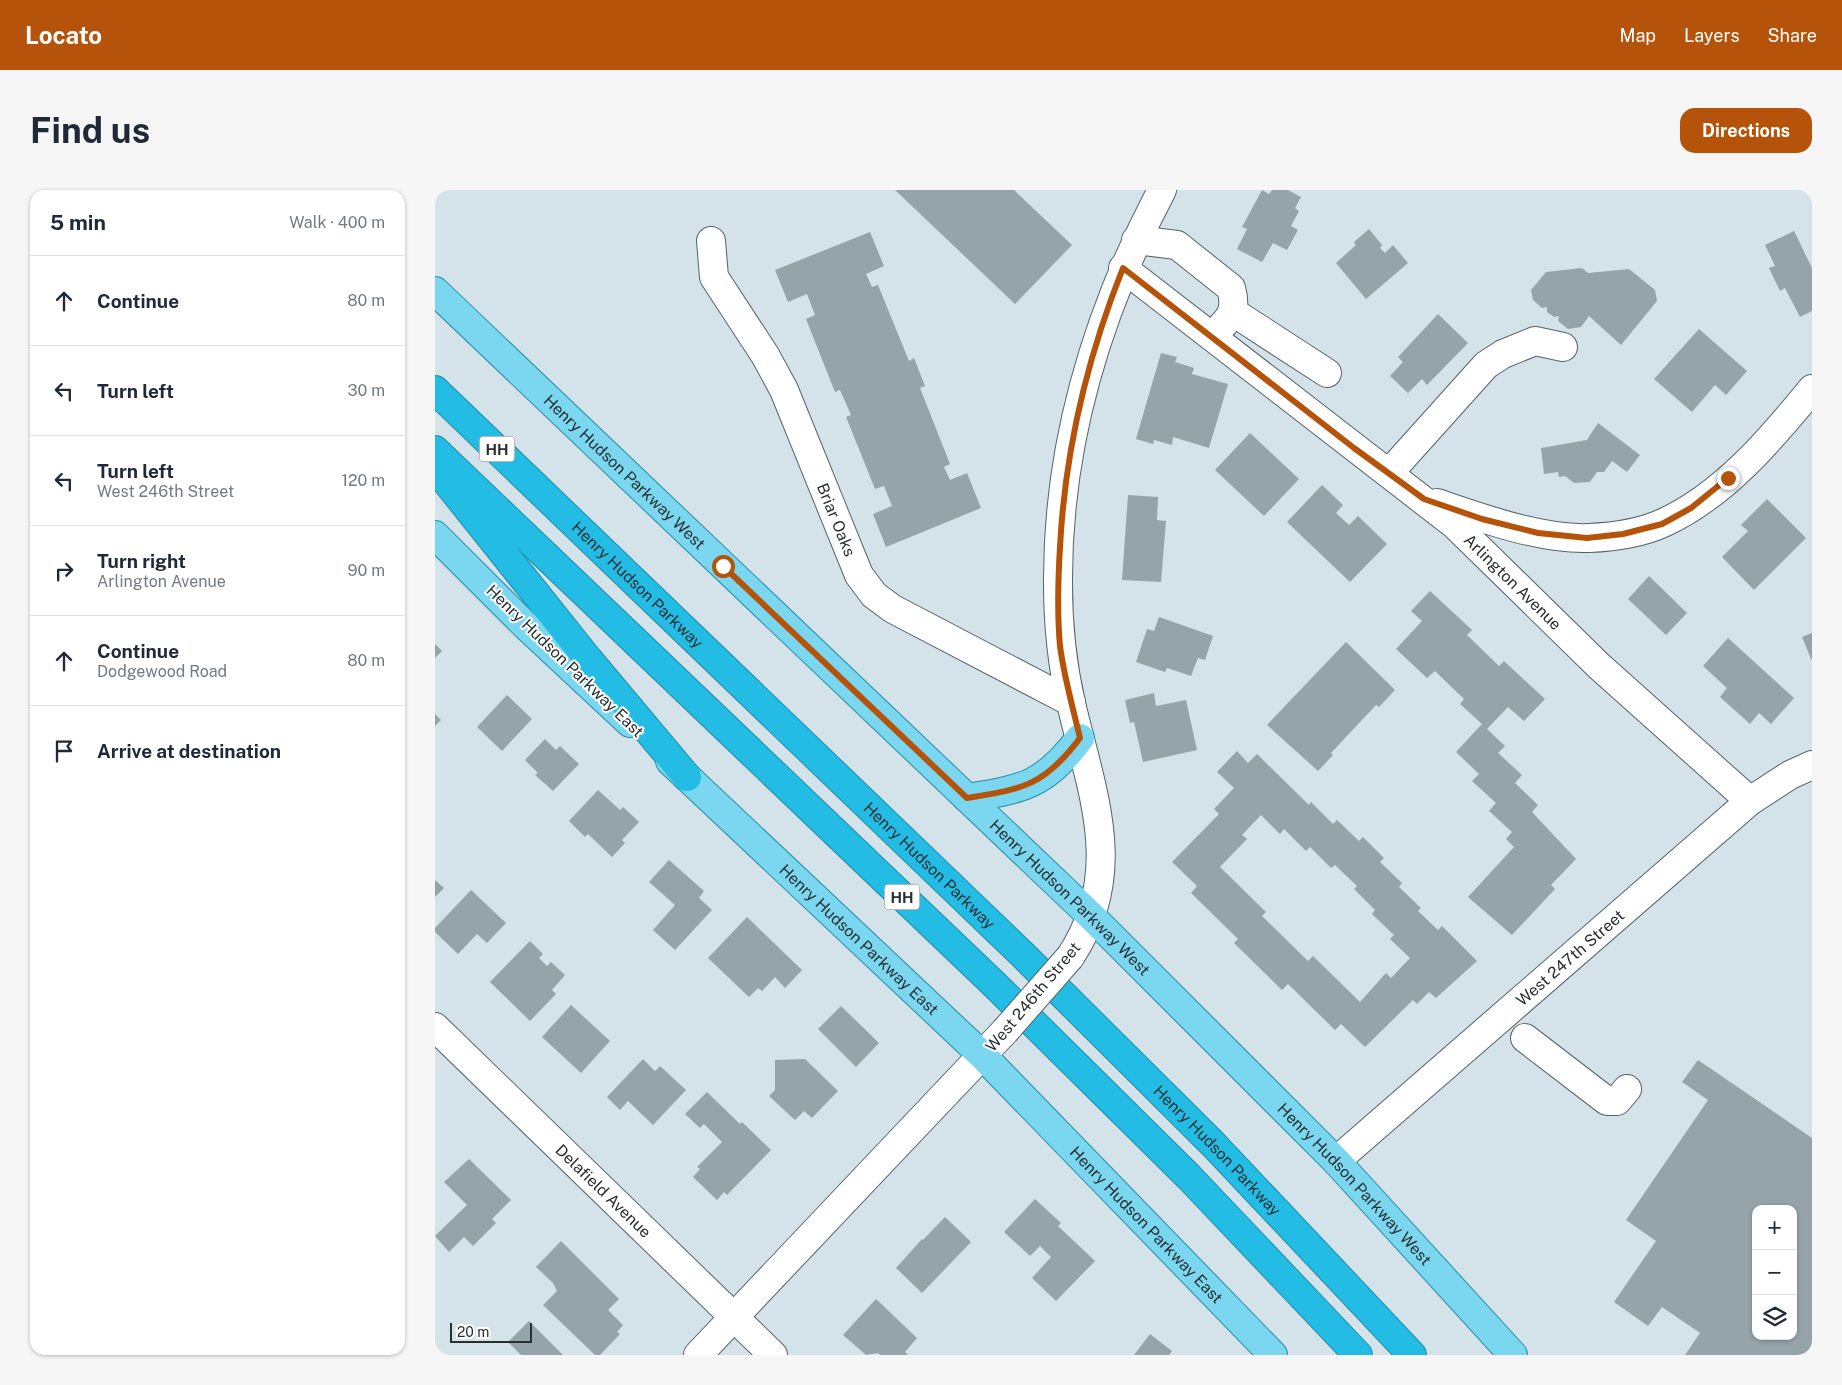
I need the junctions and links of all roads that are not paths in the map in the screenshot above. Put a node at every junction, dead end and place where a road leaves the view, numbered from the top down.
1 (1162, 190) edge
2 (1135, 240) junction
3 (711, 241) dead end
4 (1123, 268) junction
5 (435, 291) edge
6 (1233, 312) junction
7 (1212, 336) junction
8 (1563, 347) dead end
9 (1327, 373) dead end
10 (1812, 388) edge
11 (435, 390) edge
12 (435, 450) edge
13 (435, 467) edge
14 (1389, 473) junction
15 (1424, 499) junction
16 (435, 535) edge
17 (1071, 702) junction
18 (1080, 738) junction
19 (1812, 765) edge
20 (687, 777) junction
21 (967, 798) junction
22 (1750, 801) junction
23 (1091, 916) junction
24 (435, 1027) edge
25 (1525, 1038) dead end
26 (983, 1056) junction
27 (1627, 1089) dead end
28 (1336, 1161) junction
29 (734, 1318) junction
30 (698, 1355) edge
31 (748, 1355) edge
32 (773, 1355) edge
33 (1273, 1355) edge
34 (1358, 1355) edge
35 (1412, 1355) edge
36 (1513, 1355) edge

1 - 2 street, West 246th Street
2 - 4 street, West 246th Street
2 - 6 street
3 - 17 street, Briar Oaks
4 - 7 street, Arlington Avenue
4 - 17 street, West 246th Street
5 - 21 main road, Henry Hudson Parkway West
6 - 7 street
6 - 9 street
7 - 14 street, Arlington Avenue
8 - 14 street
10 - 15 street
11 - 35 highway, Henry Hudson Parkway / HH
12 - 34 highway, HH
13 - 20 highway
14 - 15 street, Arlington Avenue
15 - 22 street, Arlington Avenue
16 - 20 main road, Henry Hudson Parkway East
17 - 18 street, West 246th Street
18 - 21 main road
18 - 23 street, West 246th Street
19 - 22 street, West 247th Street
20 - 26 main road, Henry Hudson Parkway East
21 - 23 main road, Henry Hudson Parkway West
22 - 28 street, West 247th Street
23 - 26 street, West 246th Street, bridge
23 - 28 main road, Henry Hudson Parkway West
24 - 29 street, Delafield Avenue
25 - 27 street
26 - 29 street, West 246th Street
26 - 33 main road, Henry Hudson Parkway East
28 - 36 main road, Henry Hudson Parkway West
29 - 30 street, West 246th Street
29 - 31 street
29 - 32 street, Delafield Avenue

